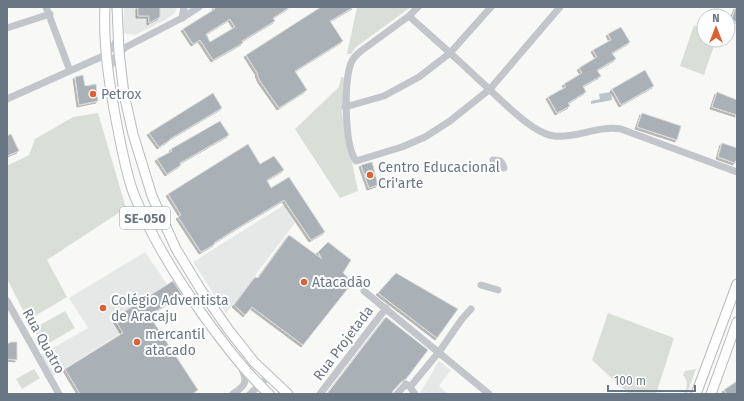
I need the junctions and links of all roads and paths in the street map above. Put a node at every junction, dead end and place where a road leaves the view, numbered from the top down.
1 (46, 7) edge
2 (104, 7) edge
3 (117, 7) edge
4 (184, 7) edge
5 (199, 7) edge
6 (418, 7) edge
7 (491, 7) edge
8 (560, 7) edge
9 (50, 14) junction
10 (409, 16) junction
11 (182, 18) junction
12 (7, 28) edge
13 (119, 36) junction
14 (119, 52) junction
15 (450, 53) junction
16 (106, 54) junction
17 (70, 71) junction
18 (108, 71) junction
19 (490, 89) junction
20 (7, 99) edge
21 (345, 107) junction
22 (493, 160) dead end
23 (504, 168) dead end
24 (737, 172) edge
25 (737, 284) edge
26 (481, 285) dead end
27 (498, 290) dead end
28 (364, 291) dead end
29 (7, 301) edge
30 (386, 308) junction
31 (471, 309) dead end
32 (737, 322) edge
33 (439, 352) junction
34 (239, 363) junction
35 (269, 376) junction
36 (260, 386) junction
37 (410, 387) junction
38 (59, 394) edge
39 (233, 394) edge
40 (250, 394) edge
41 (269, 394) edge
42 (288, 394) edge
43 (320, 394) edge
44 (397, 394) edge
45 (415, 394) edge
46 (489, 394) edge
47 (696, 394) edge
48 (711, 394) edge

1 - 9 street
2 - 16 main road, SE-050
3 - 13 main road, SE-050
4 - 11 street
5 - 11 street
6 - 10 street
7 - 15 street
8 - 19 street
9 - 12 street
9 - 17 street
10 - 15 street
10 - 21 street
11 - 14 street
13 - 14 main road, SE-050
13 - 16 street
14 - 18 street
14 - 35 main road, SE-050
15 - 19 street
15 - 21 street
16 - 17 street
16 - 18 main road, SE-050
17 - 20 street
18 - 34 main road, SE-050
19 - 21 street
19 - 24 street
22 - 23 street
25 - 47 main road
26 - 27 street
28 - 30 street
29 - 38 street, Rua Quatro
30 - 33 street
30 - 43 street, Rua Projetada
31 - 33 street
32 - 48 main road
33 - 37 street
33 - 46 street
34 - 36 main road, SE-050
34 - 39 street
35 - 36 street
35 - 42 main road, SE-050
36 - 40 street
36 - 41 main road, SE-050
37 - 44 street
37 - 45 street

